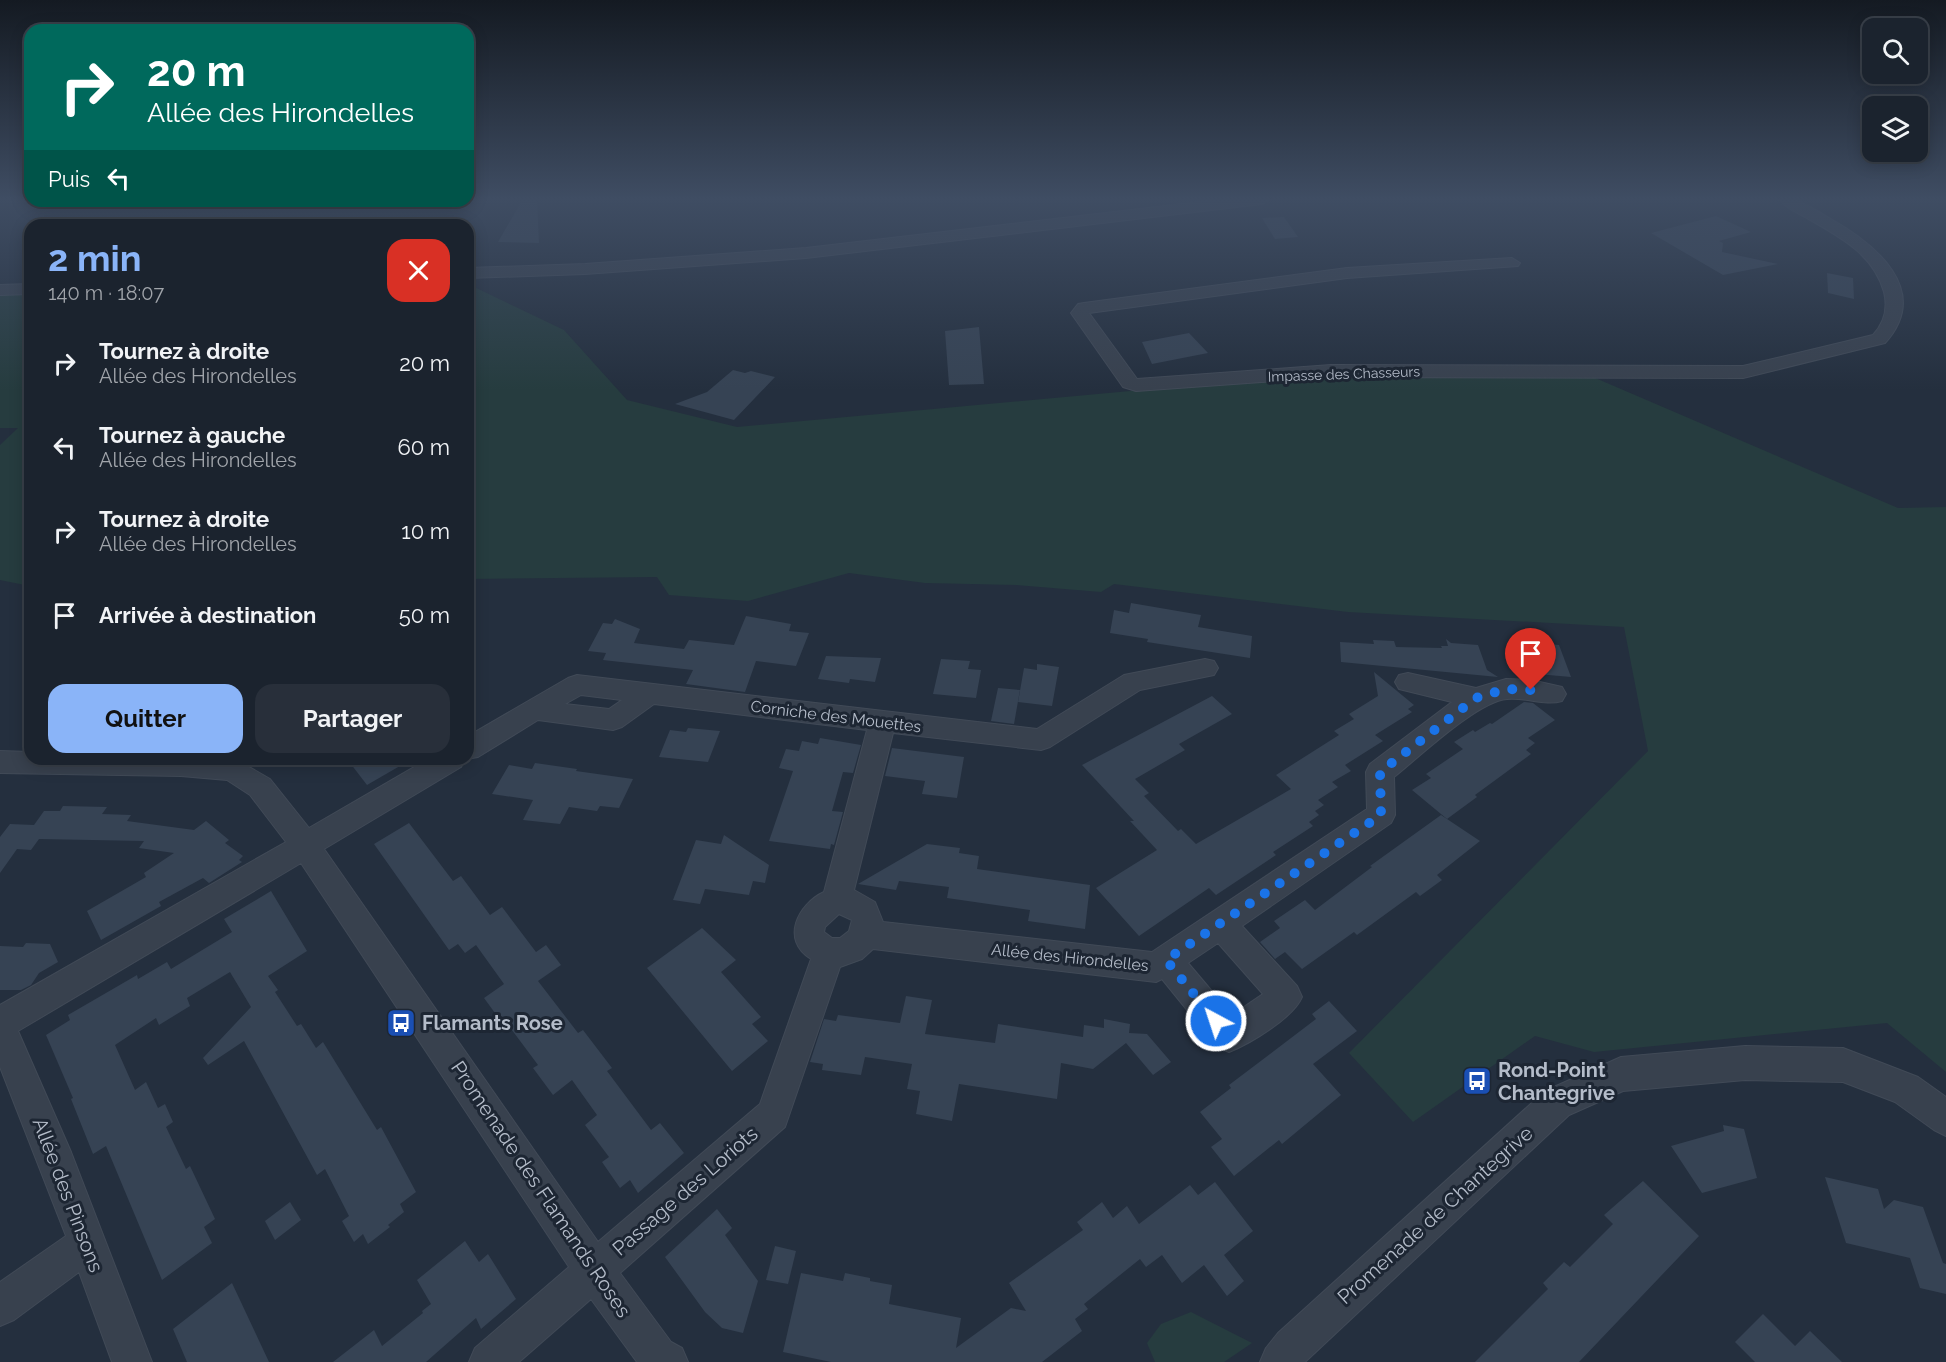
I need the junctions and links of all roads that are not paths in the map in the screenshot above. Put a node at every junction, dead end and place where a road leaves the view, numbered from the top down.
1 (688, 263) edge
2 (1512, 263) dead end
3 (1876, 263) edge
4 (474, 273) edge
5 (24, 289) edge
6 (0, 290) edge
7 (1205, 669) dead end
8 (1408, 682) dead end
9 (1553, 694) dead end
10 (1476, 698) junction
11 (882, 722) junction
12 (474, 745) edge
13 (0, 762) edge
14 (24, 762) edge
15 (181, 765) edge
16 (442, 765) edge
17 (306, 846) junction
18 (837, 900) junction
19 (1221, 924) junction
20 (866, 934) junction
21 (829, 952) junction
22 (1166, 960) junction
23 (0, 1023) edge
24 (0, 1029) edge
25 (1946, 1118) edge
26 (88, 1243) junction
27 (594, 1270) junction
28 (0, 1306) edge
29 (132, 1362) edge
30 (489, 1362) edge
31 (668, 1362) edge
32 (1280, 1362) edge

1 - 4 street
2 - 3 street, Impasse des Chasseurs
5 - 6 street
7 - 11 street, Corniche des Mouettes
8 - 10 street
9 - 10 street, Allée des Hirondelles
10 - 19 street, Allée des Hirondelles
11 - 12 street, Corniche des Mouettes
11 - 18 street
13 - 14 street, Promenade des Flamands Roses
15 - 17 street, Promenade des Flamands Roses
16 - 17 street
17 - 23 street
17 - 27 street, Promenade des Flamands Roses
18 - 20 street
18 - 21 street
19 - 22 street, Allée des Hirondelles
19 - 22 street
20 - 21 street
20 - 22 street, Allée des Hirondelles
21 - 27 street, Passage des Loriots
24 - 26 street, Allée des Pinsons
25 - 32 street, Promenade de Chantegrive
26 - 28 street
26 - 29 street, Allée des Pinsons
27 - 30 street, Passage des Loriots
27 - 31 street, Promenade des Flamands Roses

